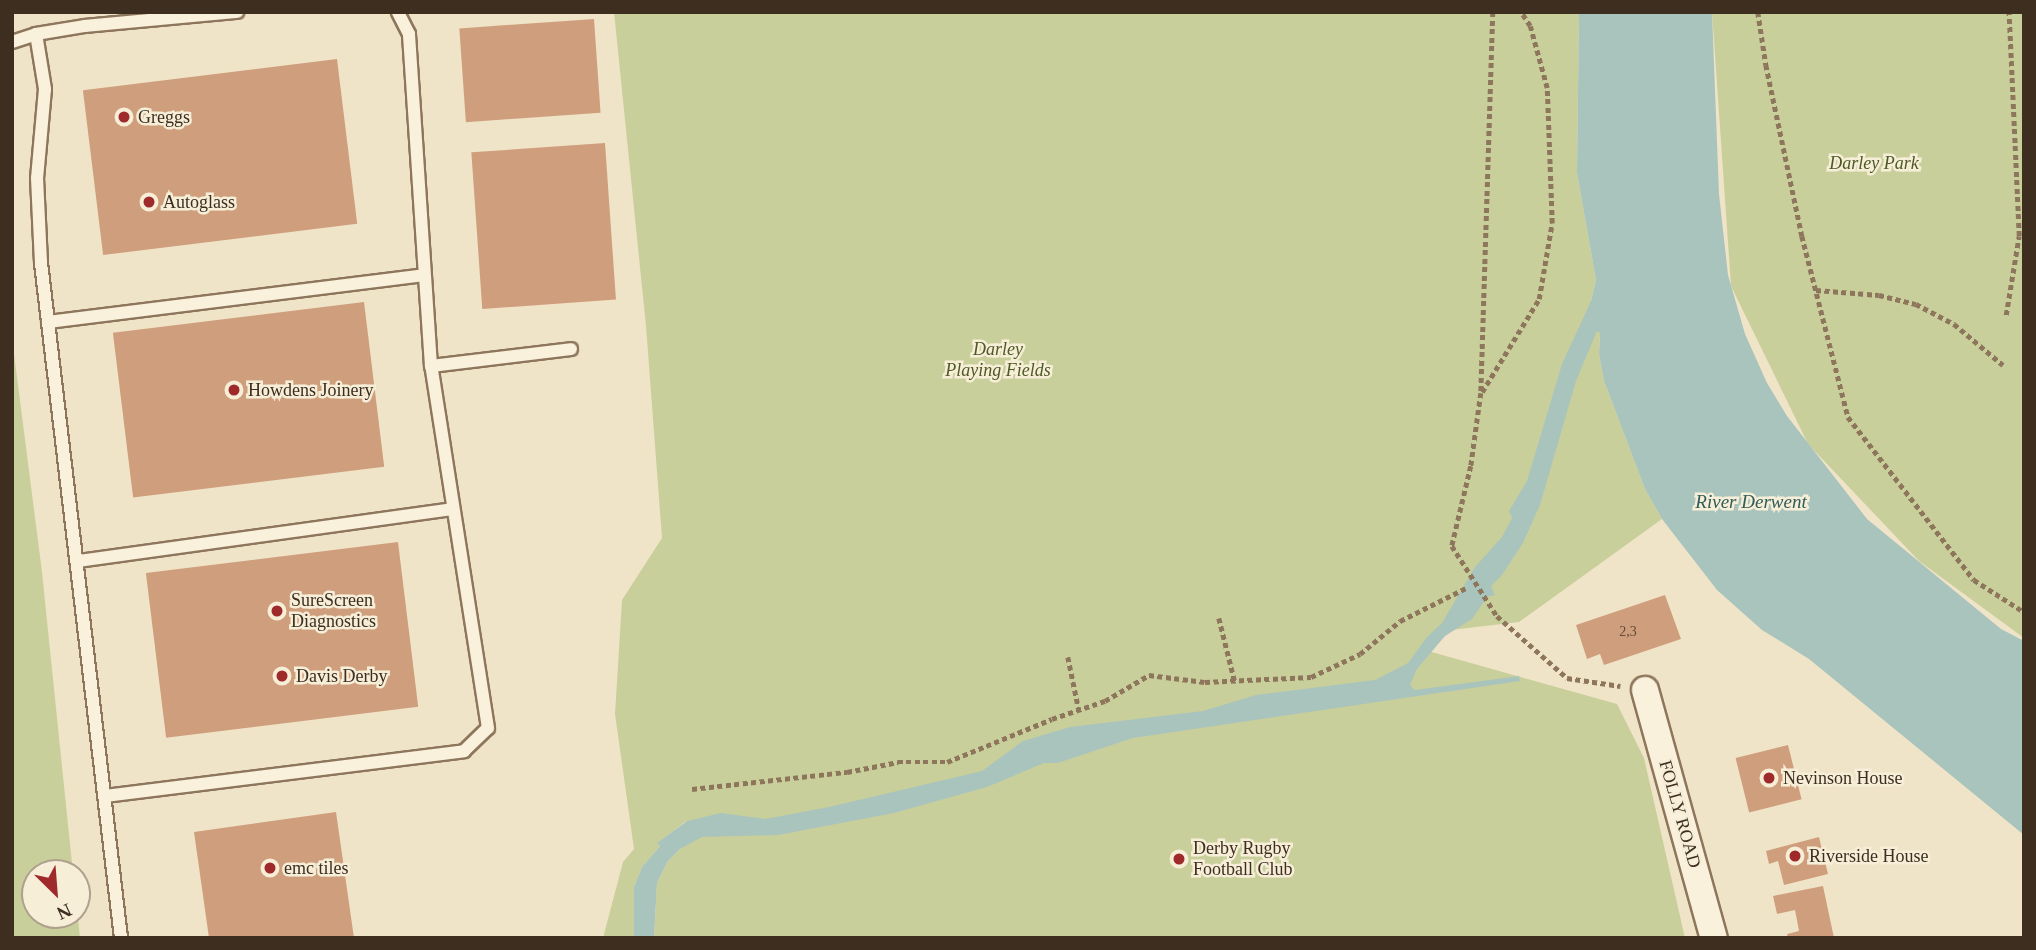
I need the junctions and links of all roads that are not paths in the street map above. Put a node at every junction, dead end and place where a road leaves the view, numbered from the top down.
1 (237, 12) edge
2 (398, 12) edge
3 (36, 34) junction
4 (12, 42) edge
5 (424, 275) junction
6 (48, 322) junction
7 (571, 349) dead end
8 (431, 366) junction
9 (451, 509) junction
10 (78, 561) junction
11 (1645, 690) road end
12 (105, 796) junction
13 (121, 938) edge
14 (1714, 938) edge

1 - 3 lane
2 - 5 lane
3 - 4 lane
3 - 6 lane
5 - 6 lane
5 - 8 lane
6 - 10 lane
7 - 8 lane
8 - 9 lane
9 - 10 lane
9 - 12 lane
10 - 12 lane
11 - 14 street, FOLLY ROAD
12 - 13 lane

